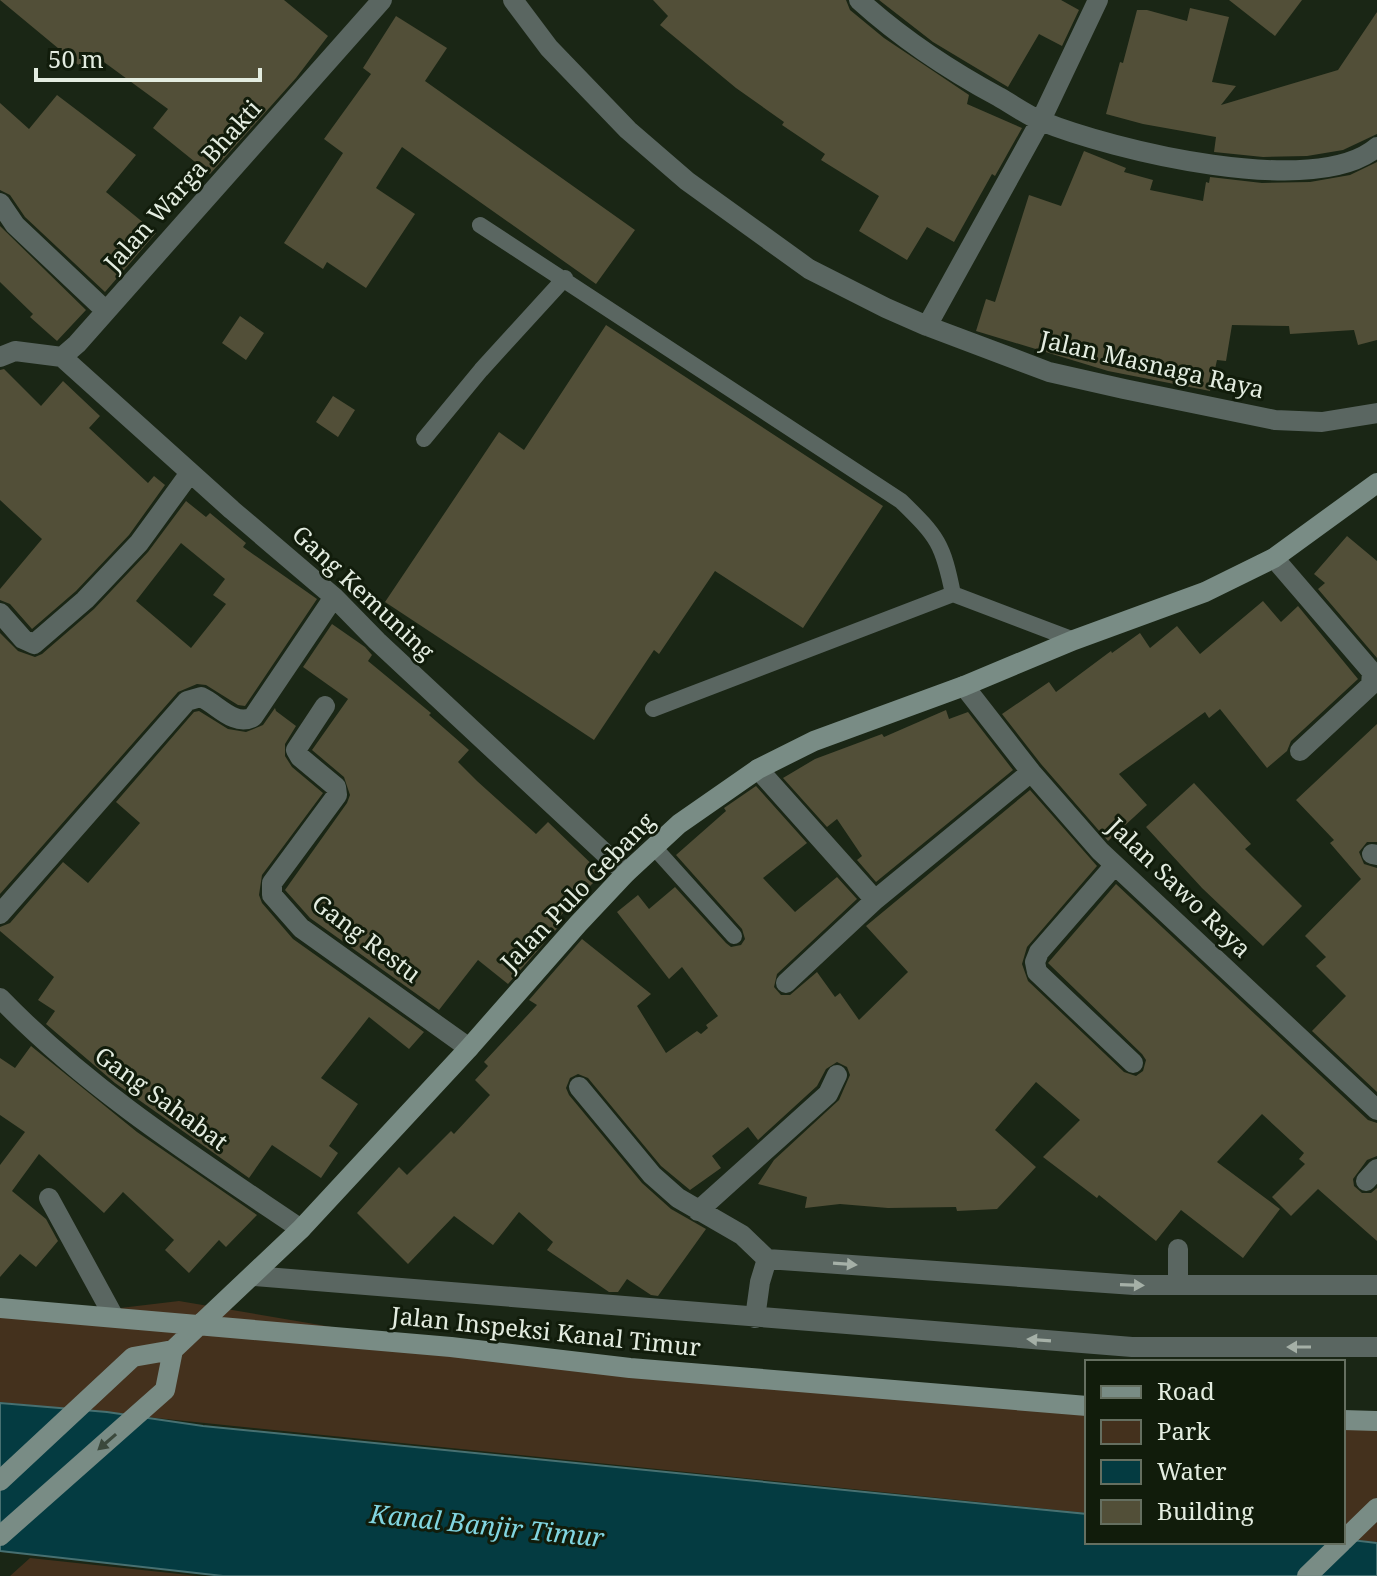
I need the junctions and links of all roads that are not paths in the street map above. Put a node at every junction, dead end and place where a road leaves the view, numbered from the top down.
1 (382, 0) edge
2 (513, 0) edge
3 (859, 0) edge
4 (1098, 0) edge
5 (1041, 120) junction
6 (1377, 147) edge
7 (0, 203) edge
8 (480, 225) dead end
9 (565, 278) junction
10 (106, 311) junction
11 (927, 326) junction
12 (0, 357) edge
13 (62, 357) junction
14 (1377, 413) edge
15 (424, 439) dead end
16 (190, 473) junction
17 (1377, 483) edge
18 (1274, 558) junction
19 (953, 594) junction
20 (334, 597) junction
21 (0, 613) edge
22 (1074, 640) junction
23 (964, 686) junction
24 (325, 706) dead end
25 (653, 709) dead end
26 (1300, 751) dead end
27 (758, 769) junction
28 (1031, 772) junction
29 (653, 846) junction
30 (1114, 866) junction
31 (626, 873) junction
32 (875, 900) junction
33 (0, 914) edge
34 (734, 936) dead end
35 (786, 983) dead end
36 (0, 998) edge
37 (469, 1048) junction
38 (1133, 1063) dead end
39 (837, 1075) dead end
40 (579, 1087) dead end
41 (1377, 1110) edge
42 (49, 1198) dead end
43 (698, 1211) junction
44 (301, 1229) junction
45 (1178, 1249) dead end
46 (767, 1259) junction
47 (253, 1276) junction
48 (1178, 1285) junction
49 (1377, 1285) edge
50 (0, 1308) edge
51 (114, 1317) junction
52 (755, 1318) junction
53 (202, 1324) junction
54 (1377, 1347) edge
55 (173, 1350) junction
56 (1085, 1406) edge
57 (1345, 1420) edge
58 (1377, 1421) edge
59 (0, 1481) edge
60 (1377, 1508) edge
61 (0, 1536) edge
62 (1345, 1540) edge
63 (1341, 1544) edge
64 (1307, 1576) edge

1 - 10 street, Jalan Warga Bhakti
2 - 11 street, Jalan Masnaga Raya
3 - 5 street
4 - 5 street
5 - 6 street
5 - 11 street
7 - 10 street
8 - 9 lane
9 - 15 lane
9 - 19 lane
10 - 13 street, Jalan Warga Bhakti
11 - 14 street, Jalan Masnaga Raya
12 - 13 street
13 - 16 street, Gang Kemuning
16 - 20 street, Gang Kemuning
16 - 21 street
17 - 18 street, Jalan Pulo Gebang
18 - 22 street, Jalan Pulo Gebang
18 - 26 street
19 - 22 lane
19 - 25 lane
20 - 31 street, Gang Kemuning
20 - 33 street
22 - 23 street, Jalan Pulo Gebang
23 - 27 street, Jalan Pulo Gebang
23 - 28 street, Jalan Sawo Raya
24 - 37 street, Gang Restu
27 - 29 street, Jalan Pulo Gebang
27 - 32 street
28 - 30 street, Jalan Sawo Raya
28 - 32 street
29 - 31 street, Jalan Pulo Gebang
29 - 34 lane
30 - 38 street
30 - 41 street, Jalan Sawo Raya
31 - 37 street, Jalan Pulo Gebang
32 - 35 street
36 - 44 street, Gang Sahabat
37 - 44 street, Jalan Pulo Gebang
39 - 43 street
40 - 43 street
42 - 51 street
43 - 46 street
44 - 47 street, Jalan Pulo Gebang
45 - 48 street
46 -> 48 street
46 - 52 street
47 - 52 street
47 - 53 street, Jalan Pulo Gebang
48 - 49 street
50 - 51 street, Jalan Inspeksi Kanal Timur
51 - 53 street, Jalan Inspeksi Kanal Timur
54 -> 52 street
53 - 55 street, Jalan Pulo Gebang
53 - 56 street, Jalan Inspeksi Kanal Timur
55 - 59 street
55 -> 61 street
57 - 58 street
60 - 62 street
63 - 64 street

